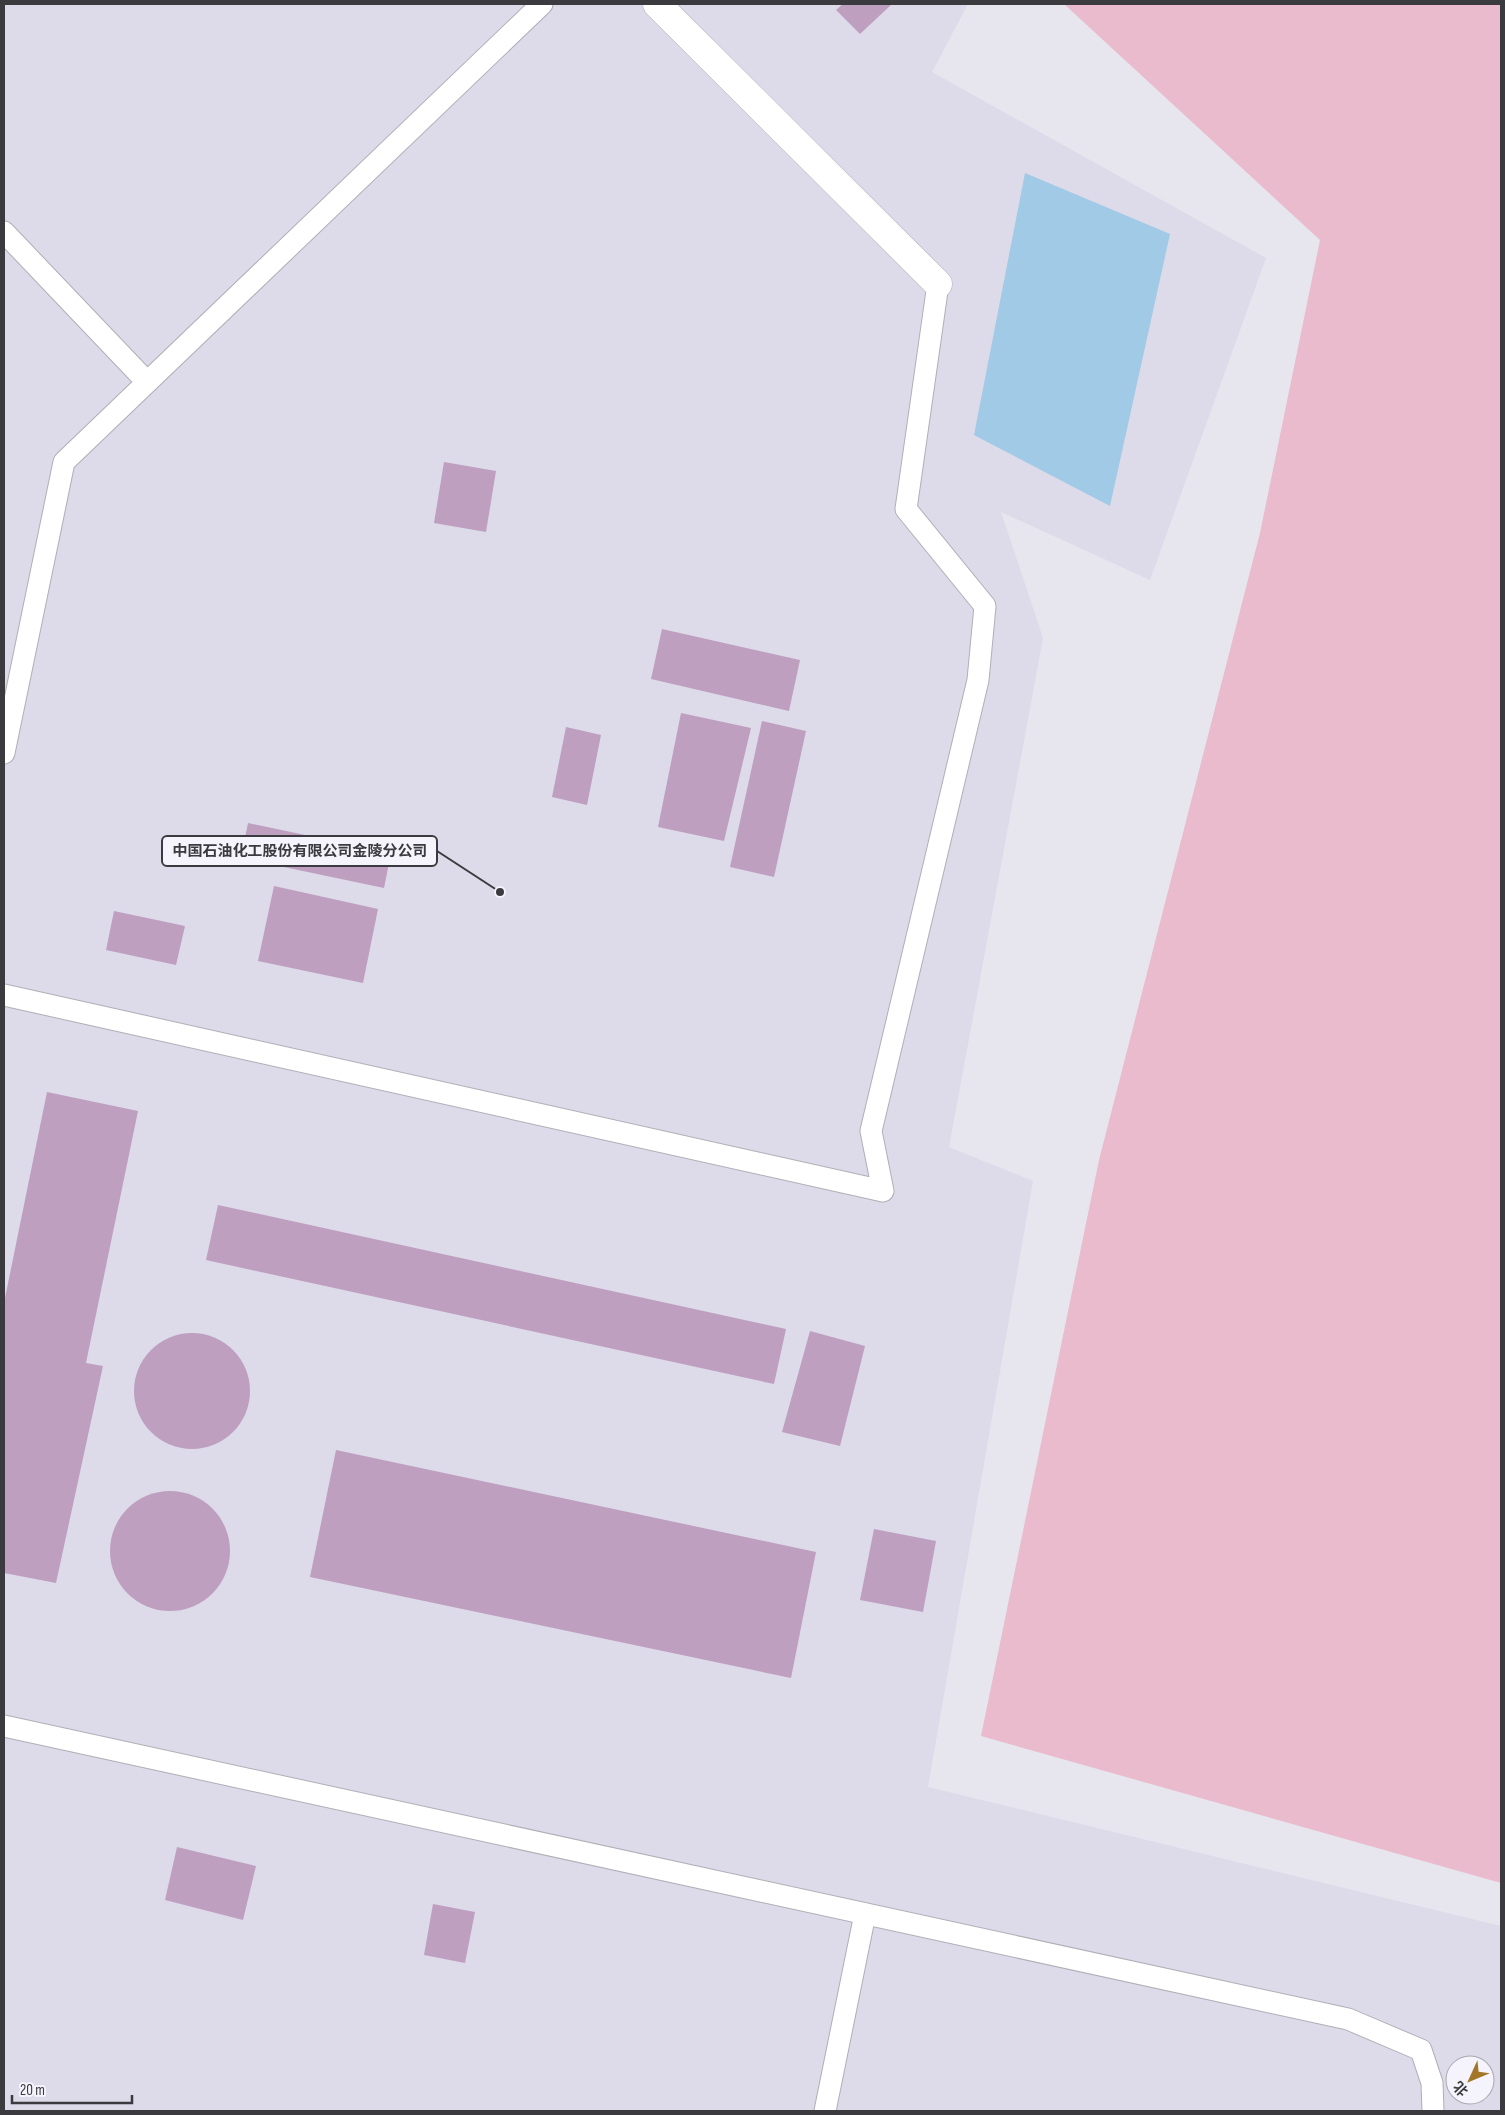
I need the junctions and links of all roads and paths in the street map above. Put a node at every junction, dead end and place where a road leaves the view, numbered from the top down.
1 (542, 4) edge
2 (656, 4) edge
3 (4, 232) edge
4 (938, 284) joint
5 (146, 381) junction
6 (4, 753) edge
7 (4, 995) edge
8 (4, 1726) edge
9 (865, 1914) junction
10 (824, 2111) edge
11 (1433, 2111) edge

1 - 5 lane
2 - 4 street
3 - 5 lane
4 - 7 lane
5 - 6 lane
8 - 9 lane
9 - 10 lane
9 - 11 lane

